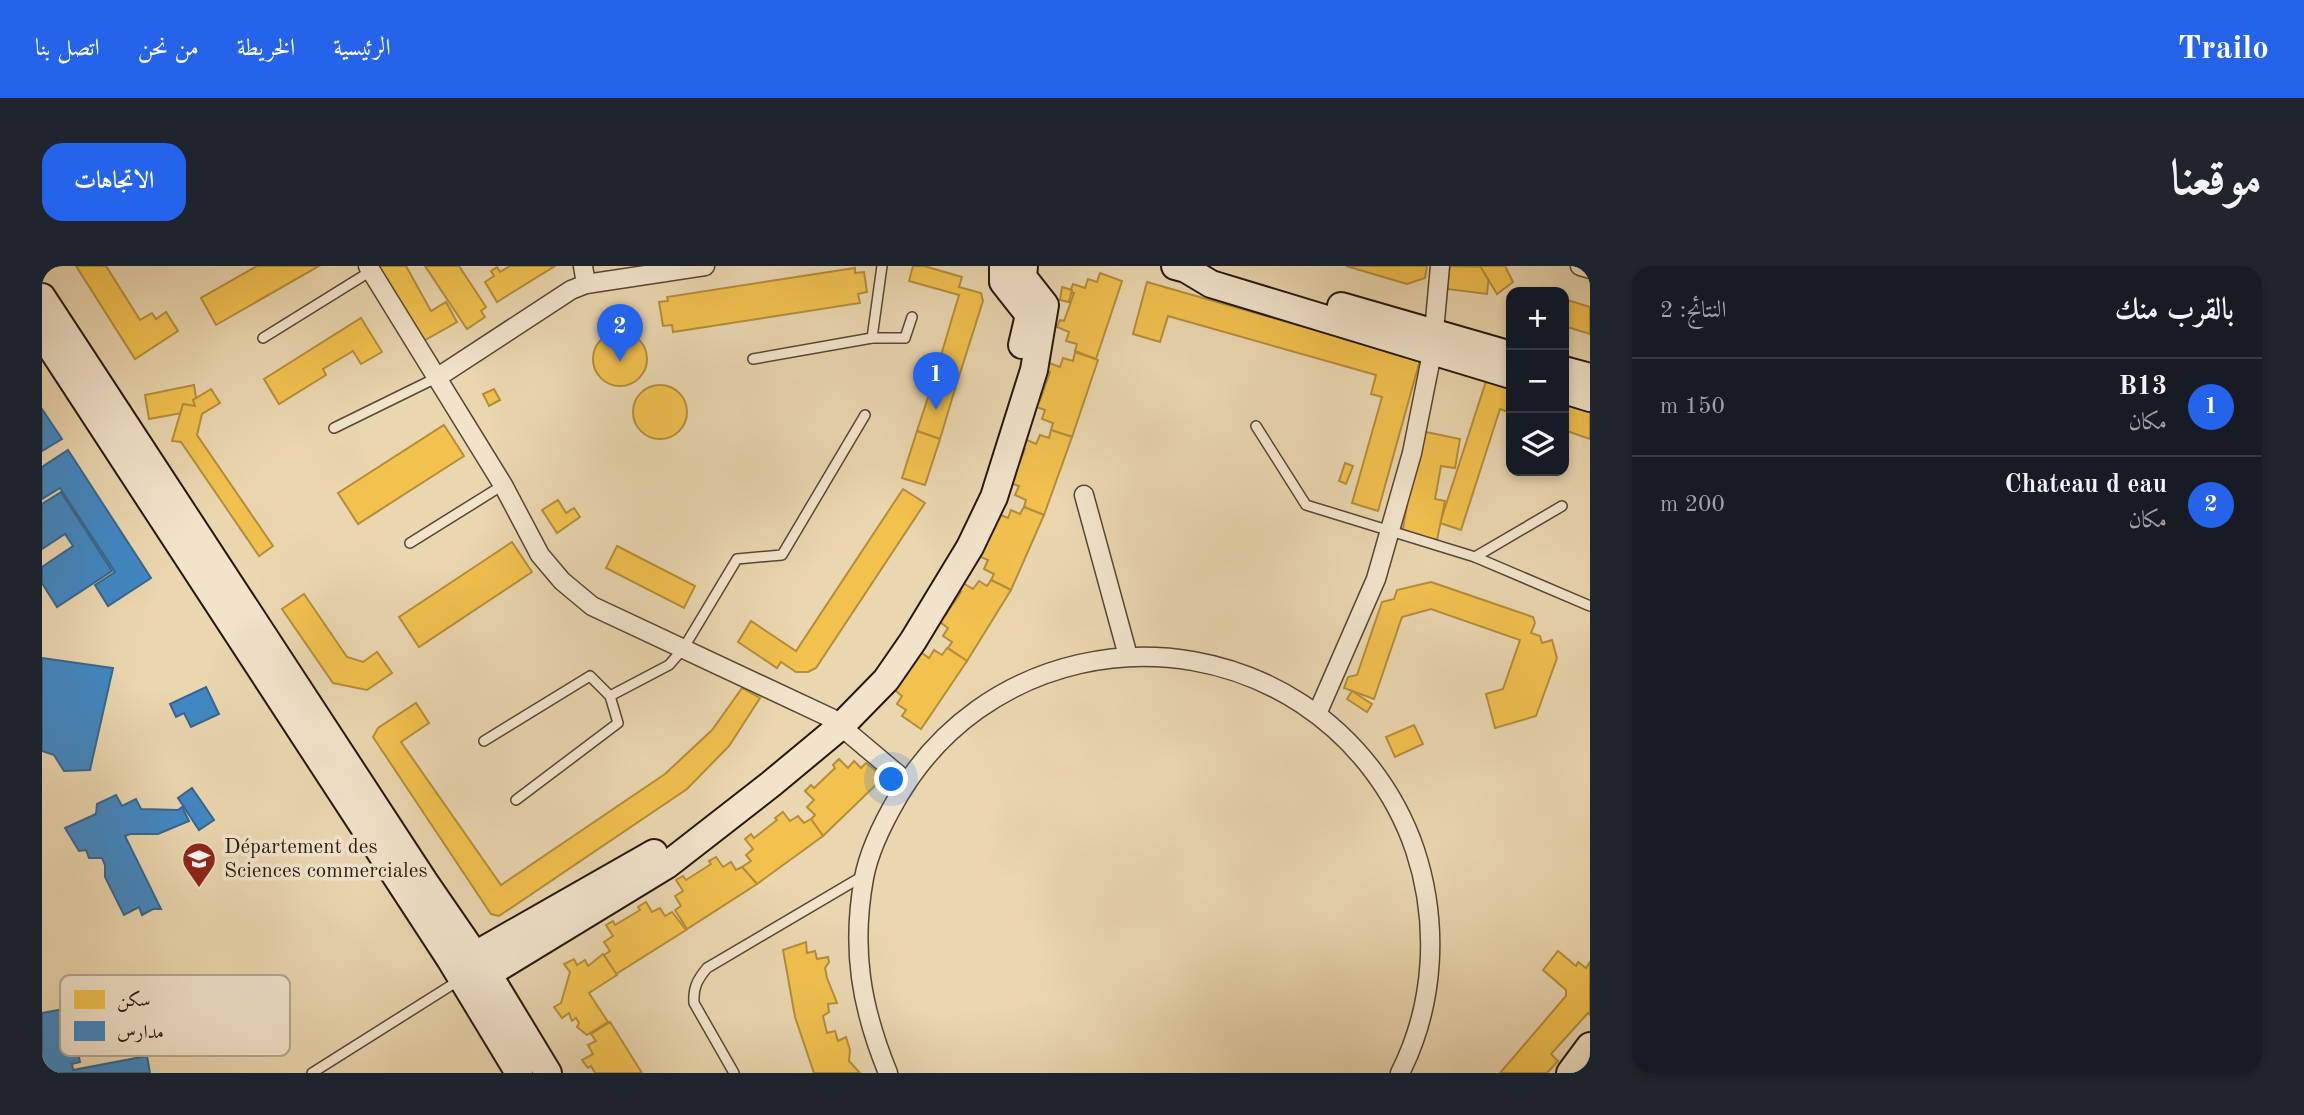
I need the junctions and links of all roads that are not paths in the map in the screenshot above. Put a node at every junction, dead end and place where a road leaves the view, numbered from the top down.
1 (583, 266) edge
2 (705, 266) edge
3 (882, 266) edge
4 (1003, 266) edge
5 (1024, 266) edge
6 (1440, 266) edge
7 (1580, 266) edge
8 (370, 268) edge
9 (1180, 268) edge
10 (1590, 269) edge
11 (586, 284) junction
12 (42, 297) edge
13 (912, 317) dead end
14 (42, 334) edge
15 (263, 338) dead end
16 (872, 338) junction
17 (1433, 343) junction
18 (1506, 354) edge
19 (753, 359) dead end
20 (1569, 371) edge
21 (1506, 373) edge
22 (438, 377) junction
23 (1590, 377) edge
24 (1569, 392) edge
25 (1590, 398) edge
26 (865, 415) dead end
27 (1256, 426) dead end
28 (334, 428) dead end
29 (503, 485) junction
30 (1084, 495) dead end
31 (1562, 506) dead end
32 (1389, 531) junction
33 (410, 543) dead end
34 (1475, 557) junction
35 (1590, 606) edge
36 (683, 649) junction
37 (1128, 656) junction
38 (610, 696) junction
39 (1317, 714) junction
40 (837, 721) junction
41 (484, 741) dead end
42 (907, 782) junction
43 (516, 800) dead end
44 (864, 875) junction
45 (482, 965) junction
46 (461, 978) junction
47 (1590, 1046) edge
48 (312, 1073) edge
49 (519, 1073) edge
50 (548, 1073) edge
51 (734, 1073) edge
52 (888, 1073) edge
53 (1400, 1073) edge
54 (1570, 1073) edge

1 - 11 street
2 - 11 street
3 - 16 lane
4 - 40 main road
5 - 40 main road
6 - 17 street
7 - 10 street
8 - 15 lane
8 - 22 street
9 - 17 main road
11 - 22 street
12 - 45 main road
13 - 16 lane
14 - 46 main road
16 - 19 lane
17 - 18 main road
17 - 21 main road
17 - 32 street
20 - 23 main road
22 - 28 lane
22 - 29 street
24 - 25 main road
26 - 36 lane
27 - 32 lane
29 - 33 lane
29 - 36 street
30 - 37 street
31 - 34 lane
32 - 34 lane
32 - 39 street
34 - 35 lane
36 - 38 lane
36 - 40 street
37 - 39 street
37 - 42 street
38 - 41 lane
38 - 43 lane
39 - 53 street
40 - 42 street
40 - 45 main road
42 - 44 street
44 - 51 lane
44 - 52 street
45 - 46 main road
45 - 50 main road
46 - 48 lane
46 - 49 main road
47 - 54 main road

